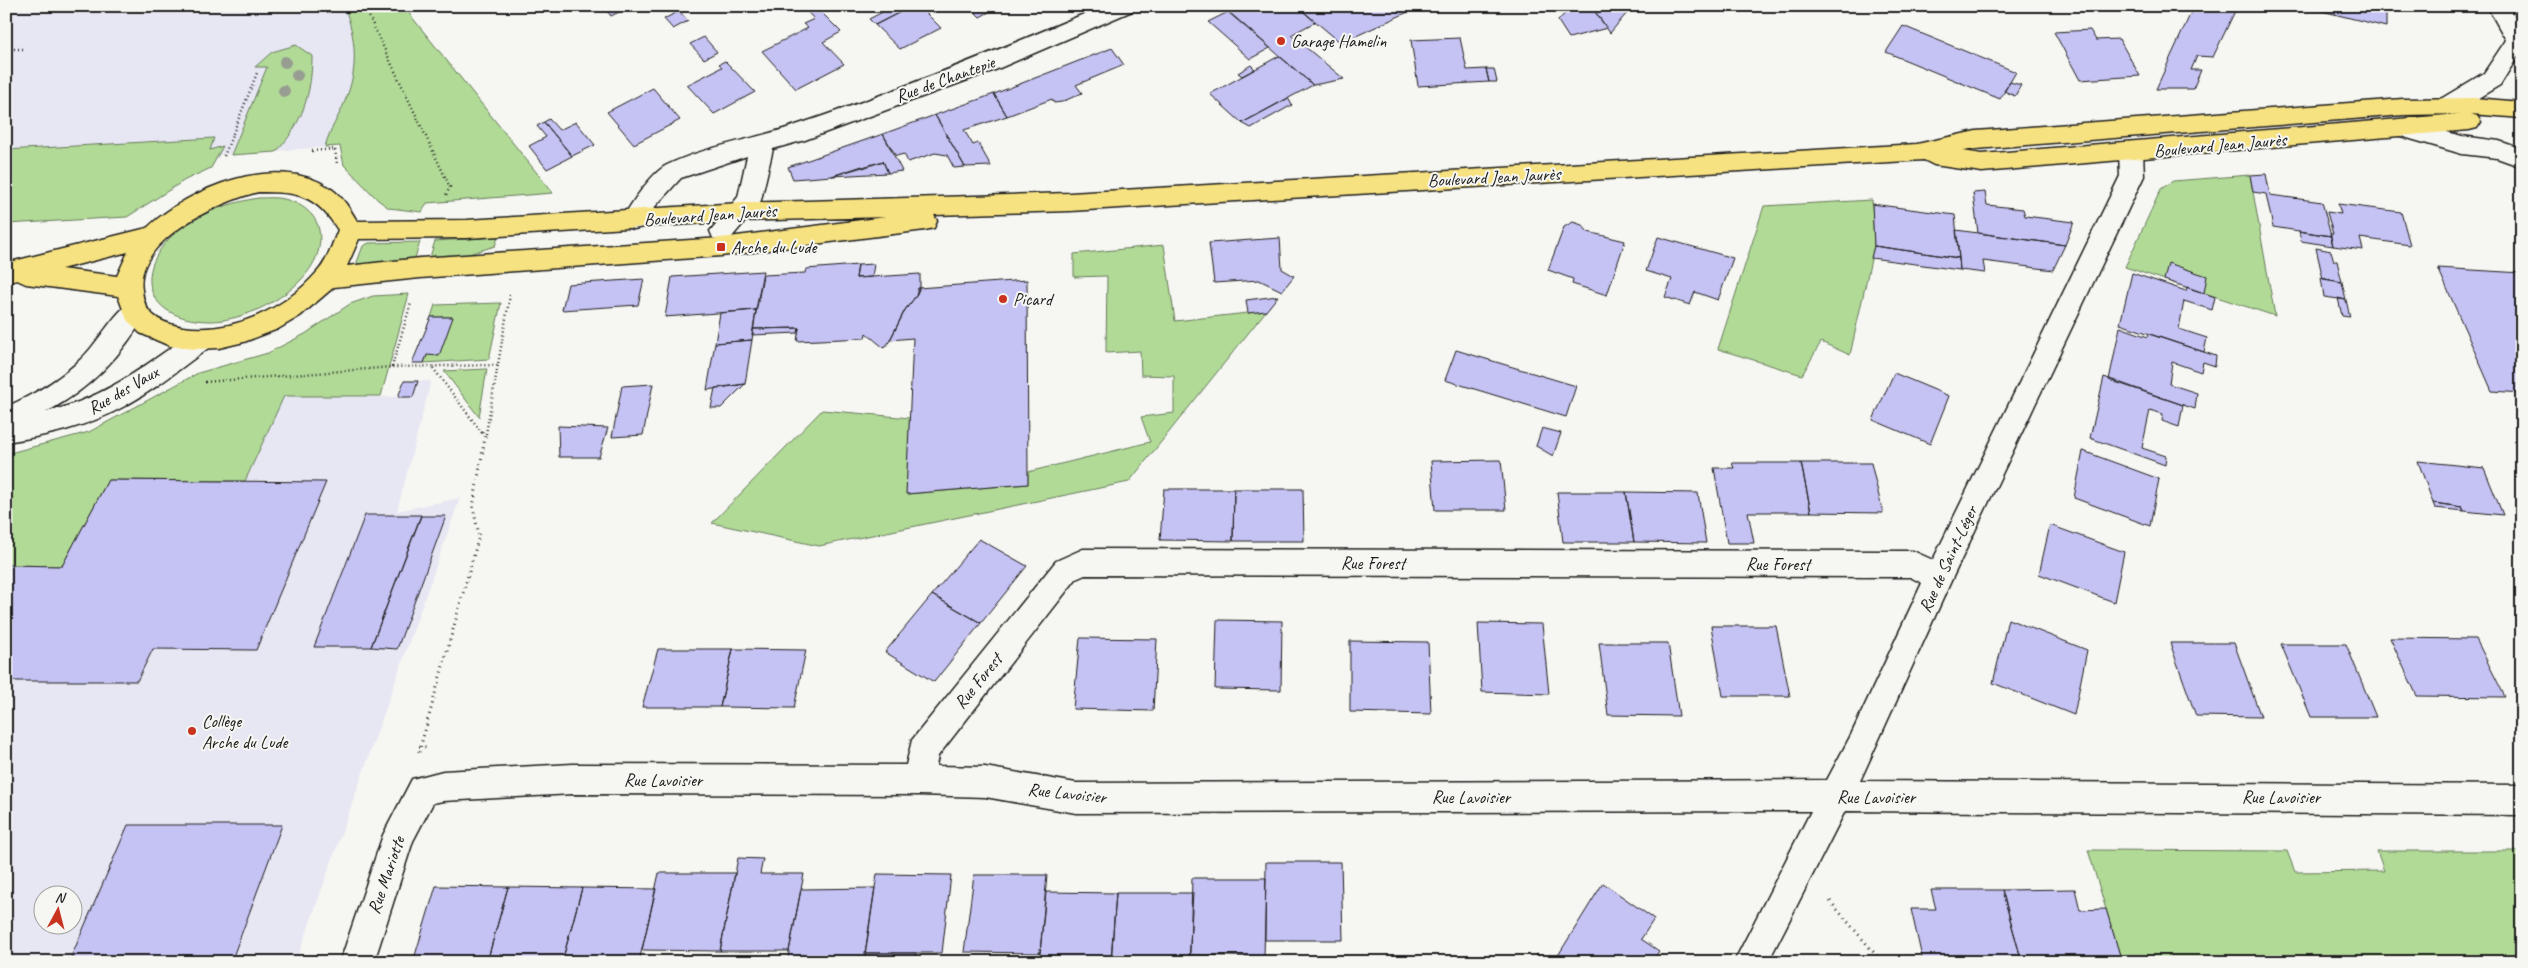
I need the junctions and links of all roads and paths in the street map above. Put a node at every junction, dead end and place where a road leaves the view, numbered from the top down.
1 (364, 6) edge
2 (1124, 6) edge
3 (2498, 6) edge
4 (2519, 44) edge
5 (6, 49) edge
6 (24, 49) dead end
7 (2447, 106) junction
8 (2522, 110) edge
9 (2406, 129) junction
10 (762, 144) junction
11 (2131, 152) junction
12 (1917, 153) junction
13 (2522, 158) edge
14 (1070, 202) junction
15 (740, 212) junction
16 (634, 220) junction
17 (350, 230) junction
18 (430, 230) junction
19 (153, 236) junction
20 (715, 240) junction
21 (9, 272) edge
22 (328, 278) junction
23 (510, 291) dead end
24 (131, 299) junction
25 (202, 339) junction
26 (498, 365) junction
27 (433, 368) junction
28 (148, 378) junction
29 (6, 419) edge
30 (6, 431) edge
31 (486, 437) junction
32 (1939, 577) junction
33 (418, 747) dead end
34 (919, 780) junction
35 (423, 790) joint
36 (1834, 797) junction
37 (2522, 800) edge
38 (1830, 901) dead end
39 (357, 962) edge
40 (1750, 962) edge
41 (1882, 962) edge

1 - 18 path
2 - 10 street, Rue de Chantepie
3 - 4 street
4 - 7 street
5 - 6 path
7 - 8 main road, Boulevard Jean Jaurès
7 - 12 main road, Boulevard Jean Jaurès
8 - 9 main road, Boulevard Jean Jaurès
9 - 11 main road, Boulevard Jean Jaurès
9 - 13 street
10 - 15 street
10 - 16 street, Rue de Chantepie
11 - 12 main road, Boulevard Jean Jaurès
11 - 32 street, Rue de Saint-Léger
12 - 14 main road, Boulevard Jean Jaurès
14 - 15 main road, Boulevard Jean Jaurès
14 - 20 main road, Boulevard Jean Jaurès
15 - 16 main road, Boulevard Jean Jaurès
15 - 20 street
16 - 18 main road, Boulevard Jean Jaurès
17 - 18 main road, Boulevard Jean Jaurès
17 - 19 main road
17 - 22 main road
19 - 21 main road
19 - 24 main road
20 - 22 main road, Boulevard Jean Jaurès
21 - 24 main road
22 - 25 main road
23 - 26 path
24 - 25 main road
24 - 29 street, Rue des Vaux
25 - 28 street, Rue des Vaux
26 - 27 path
26 - 31 path
27 - 28 path
27 - 31 path
28 - 30 street, Rue des Vaux
31 - 33 path
32 - 34 street, Rue Forest
32 - 36 street, Rue de Saint-Léger
34 - 35 street, Rue Lavoisier
34 - 36 street, Rue Lavoisier
35 - 39 street, Rue Mariotte
36 - 37 street, Rue Lavoisier
36 - 40 street, Rue de Saint-Léger
38 - 41 path

